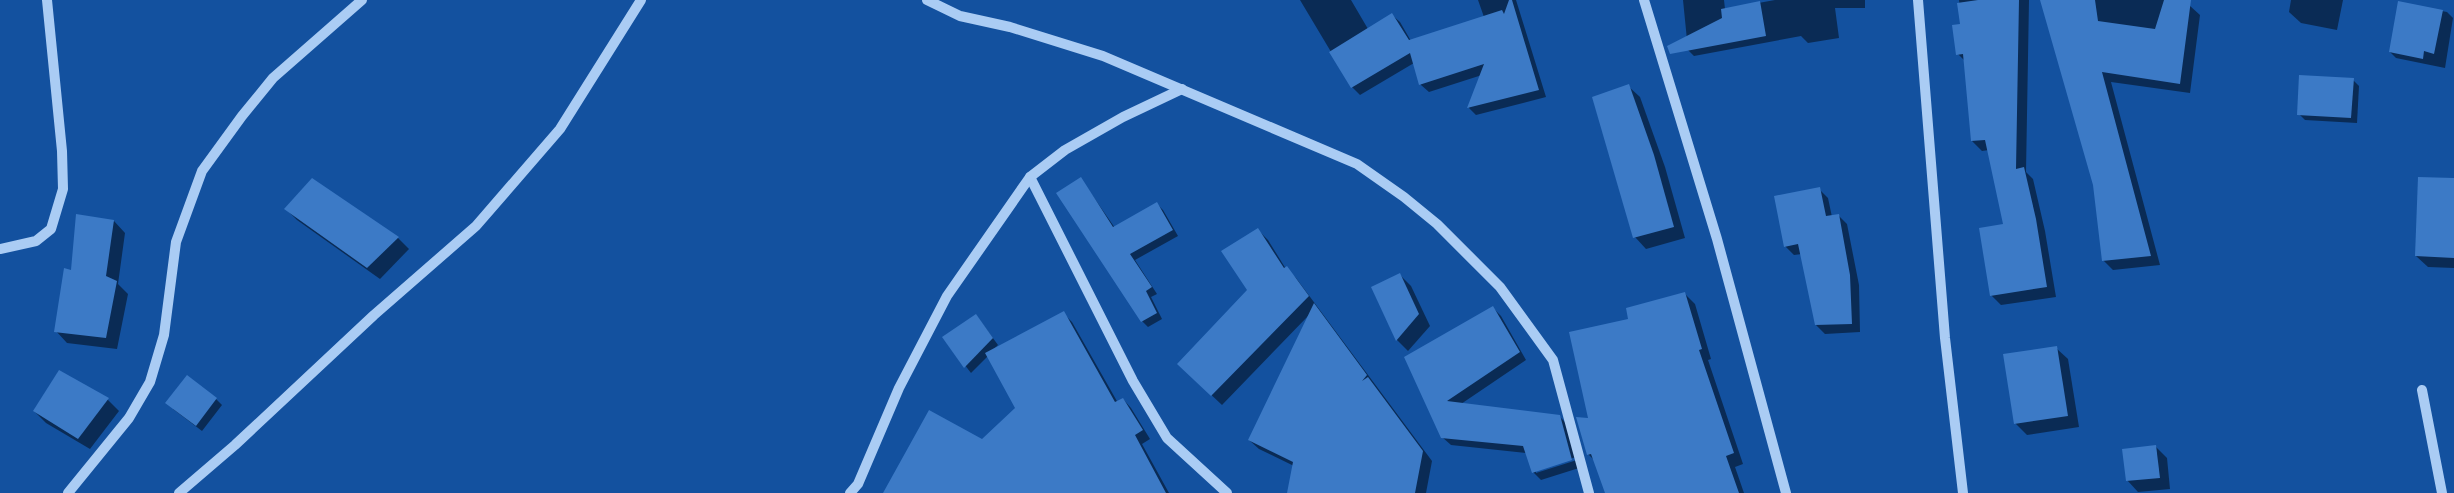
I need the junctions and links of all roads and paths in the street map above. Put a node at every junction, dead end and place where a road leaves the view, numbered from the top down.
1 (47, 0) edge
2 (362, 0) edge
3 (641, 0) edge
4 (927, 0) edge
5 (1644, 0) edge
6 (1918, 0) edge
7 (1182, 89) junction
8 (1030, 177) junction
9 (0, 249) edge
10 (2422, 390) dead end
11 (68, 493) edge
12 (179, 493) edge
13 (850, 493) edge
14 (1227, 493) edge
15 (1590, 493) edge
16 (1786, 493) edge
17 (1963, 493) edge
18 (2442, 493) edge

1 - 9 street
2 - 11 street
3 - 12 street
4 - 7 street
5 - 16 street
6 - 17 street
7 - 8 street
7 - 15 street
8 - 13 street
8 - 14 street
10 - 18 street

